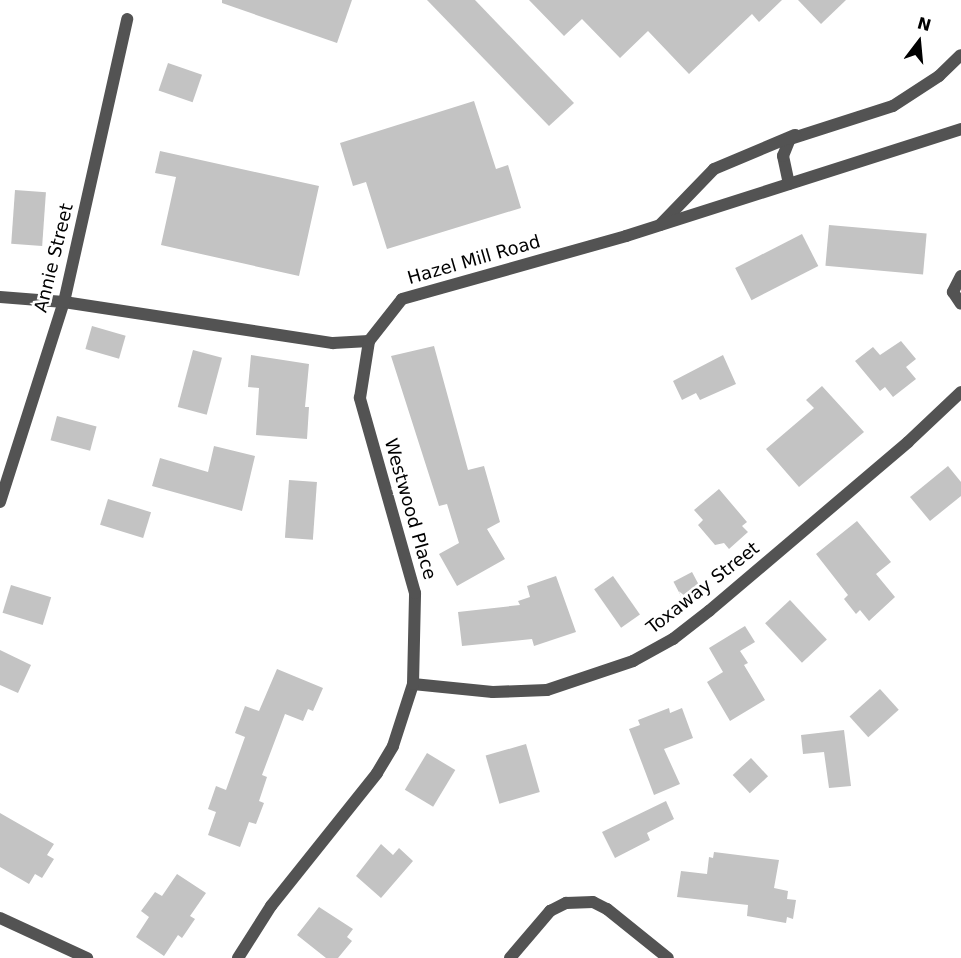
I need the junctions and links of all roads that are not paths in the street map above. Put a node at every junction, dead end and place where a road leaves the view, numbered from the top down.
1 (127, 19) dead end
2 (961, 55) edge
3 (961, 129) edge
4 (796, 135) junction
5 (789, 184) junction
6 (660, 225) junction
7 (961, 276) edge
8 (0, 297) edge
9 (64, 302) junction
10 (961, 304) edge
11 (369, 341) junction
12 (961, 392) edge
13 (0, 502) edge
14 (413, 684) junction
15 (0, 918) edge
16 (87, 958) edge
17 (238, 958) edge
18 (510, 958) edge
19 (668, 958) edge

1 - 9 street, Annie Street
2 - 4 street
3 - 5 street, Hazel Mill Road
4 - 5 street
4 - 6 street
5 - 6 street, Hazel Mill Road
6 - 11 street, Hazel Mill Road
7 - 10 street
8 - 9 street
9 - 11 street
9 - 13 street, Annie Street
11 - 14 street, Westwood Place
12 - 14 street, Toxaway Street
14 - 17 street, Westwood Place
15 - 16 street
18 - 19 street

